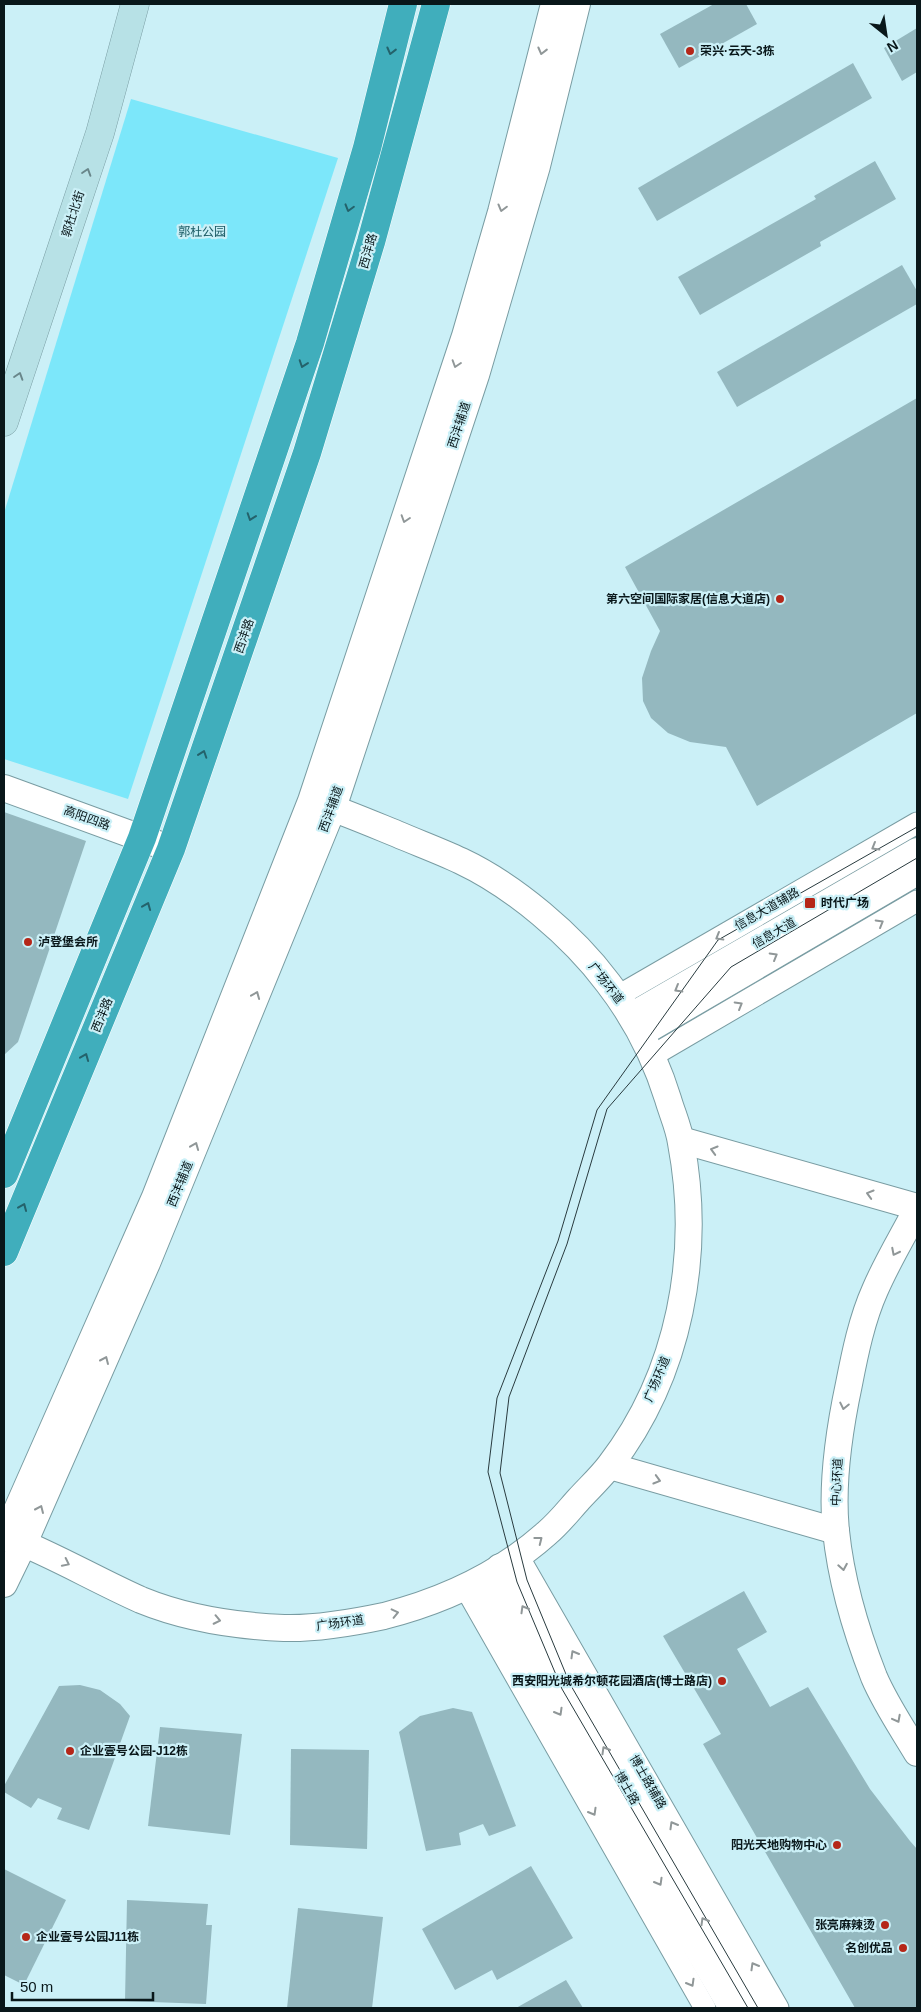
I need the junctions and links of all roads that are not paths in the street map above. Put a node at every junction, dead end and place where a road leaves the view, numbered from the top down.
1 (118, 4) edge
2 (135, 4) edge
3 (404, 4) edge
4 (436, 4) edge
5 (554, 4) edge
6 (577, 4) edge
7 (4, 364) edge
8 (4, 422) edge
9 (4, 788) edge
10 (322, 804) junction
11 (917, 823) edge
12 (142, 838) junction
13 (171, 849) junction
14 (917, 851) edge
15 (917, 872) edge
16 (917, 901) edge
17 (636, 1025) junction
18 (681, 1140) junction
19 (4, 1174) edge
20 (917, 1208) edge
21 (4, 1252) edge
22 (610, 1466) junction
23 (836, 1531) junction
24 (11, 1539) edge
25 (491, 1572) junction
26 (4, 1584) edge
27 (917, 1753) edge
28 (705, 2008) edge
29 (732, 2008) edge
30 (754, 2008) edge
31 (778, 2008) edge

1 - 7 main road, 郭杜北街
8 -> 2 main road, 郭杜北街
3 -> 12 highway
13 -> 4 highway, 西沣路
5 -> 10 street, 西沣辅道
6 - 10 street, 西沣辅道
9 - 12 street, 高阳四路
10 - 17 street, 广场环道
10 - 24 street, 西沣辅道
11 -> 17 street, 信息大道辅路
12 - 13 street, 高阳四路
12 - 19 highway
21 -> 13 highway, 西沣路
14 -> 17 street, 信息大道
17 -> 15 street, 信息大道
17 -> 16 street
17 - 18 street, 广场环道
20 -> 18 street
18 - 22 street, 广场环道
20 -> 23 street, 中心环道
22 -> 23 street
25 -> 22 street, 广场环道
23 -> 27 street, 中心环道
24 -> 25 street, 广场环道
24 - 26 street, 西沣辅道
25 -> 28 street
25 -> 29 street, 博士路
30 -> 25 street, 博士路
31 -> 25 street, 博士路辅路

